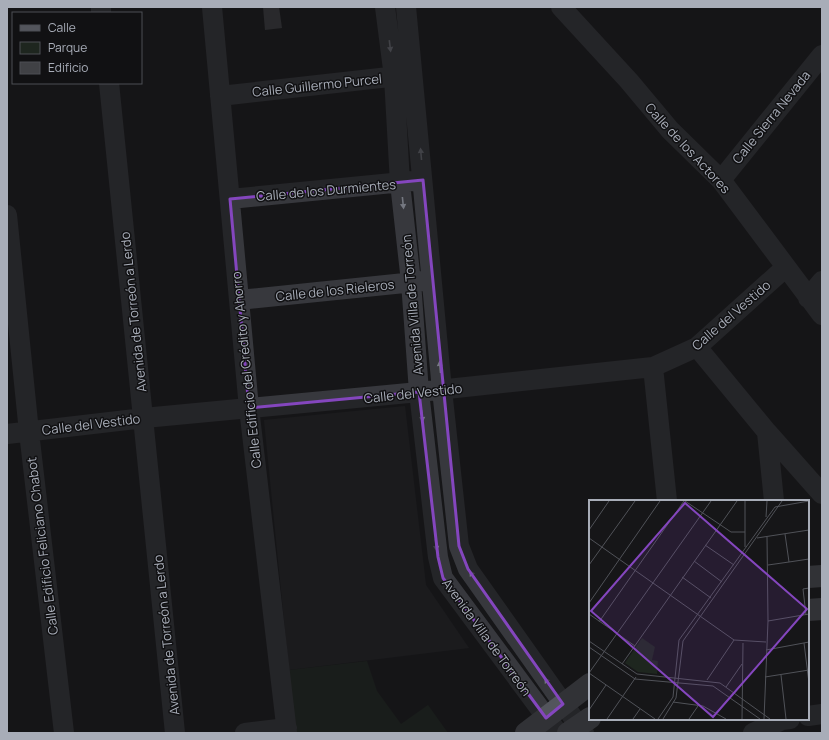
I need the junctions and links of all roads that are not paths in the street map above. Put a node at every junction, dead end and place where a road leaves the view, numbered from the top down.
1 (212, 7) edge
2 (385, 7) edge
3 (406, 7) edge
4 (561, 7) edge
5 (822, 55) edge
6 (413, 75) junction
7 (394, 77) junction
8 (109, 84) edge
9 (220, 96) junction
10 (423, 180) junction
11 (721, 180) junction
12 (400, 183) junction
13 (230, 199) junction
14 (7, 215) edge
15 (786, 267) junction
16 (432, 281) junction
17 (822, 281) edge
18 (411, 282) junction
19 (808, 298) junction
20 (238, 300) junction
21 (822, 315) edge
22 (697, 347) junction
23 (653, 367) junction
24 (442, 390) junction
25 (420, 392) junction
26 (249, 408) junction
27 (144, 418) junction
28 (29, 432) junction
29 (767, 432) junction
30 (7, 434) edge
31 (822, 494) edge
32 (667, 500) edge
33 (774, 500) edge
34 (822, 576) edge
35 (809, 577) edge
36 (822, 609) edge
37 (809, 610) edge
38 (589, 685) edge
39 (563, 704) junction
40 (822, 714) edge
41 (809, 716) edge
42 (782, 720) edge
43 (552, 725) edge
44 (580, 727) edge
45 (287, 731) edge
46 (64, 733) edge
47 (176, 733) edge
48 (245, 733) edge
49 (526, 733) edge
50 (753, 733) edge

1 - 9 street, Calle Edificio del Crédito y Ahorro
2 -> 7 street, Avenida Villa de Torreón
3 - 6 street, Avenida Villa de Torreón
4 - 11 street, Calle de los Actores
5 - 11 street, Calle Sierra Nevada
6 - 7 street, Calle Guillermo Purcel
10 -> 6 street, Avenida Villa de Torreón
7 - 9 street, Calle Guillermo Purcel
7 - 12 street, Avenida Villa de Torreón
8 - 27 street, Avenida de Torreón a Lerdo
9 - 13 street, Calle Edificio del Crédito y Ahorro
10 - 12 street, Calle de los Durmientes
10 - 16 street, Avenida Villa de Torreón
11 - 15 street, Calle de los Actores
12 - 13 street, Calle de los Durmientes
12 -> 18 street, Avenida Villa de Torreón
13 - 20 street, Calle Edificio del Crédito y Ahorro
14 - 28 street, Calle Edificio Feliciano Chabot
15 - 19 street, Calle de los Actores
15 - 22 street, Calle del Vestido
16 - 18 street, Calle de los Rieleros
24 -> 16 street, Avenida Villa de Torreón
17 - 19 street
18 - 20 street, Calle de los Rieleros
18 - 25 street, Avenida Villa de Torreón
19 - 21 street, Calle de los Actores
20 - 26 street, Calle Edificio del Crédito y Ahorro
22 - 23 street, Calle del Vestido
22 - 29 street
23 - 24 street, Calle del Vestido
23 - 32 street
24 - 25 street, Calle del Vestido
39 -> 24 street, Avenida Villa de Torreón
25 - 26 street, Calle del Vestido
25 -> 43 street, Avenida Villa de Torreón
26 - 27 street, Calle del Vestido
26 - 45 street, Calle Edificio del Crédito y Ahorro
27 - 28 street, Calle del Vestido
27 - 47 street, Avenida de Torreón a Lerdo
28 - 30 street, Calle del Vestido
28 - 46 street, Calle Edificio Feliciano Chabot
29 - 31 street
29 - 33 street
34 - 35 main road
36 - 37 main road
38 - 39 main road
39 - 43 main road
39 - 44 street, Avenida Villa de Torreón
40 - 41 street
42 - 50 street
43 - 49 main road
45 - 48 street

